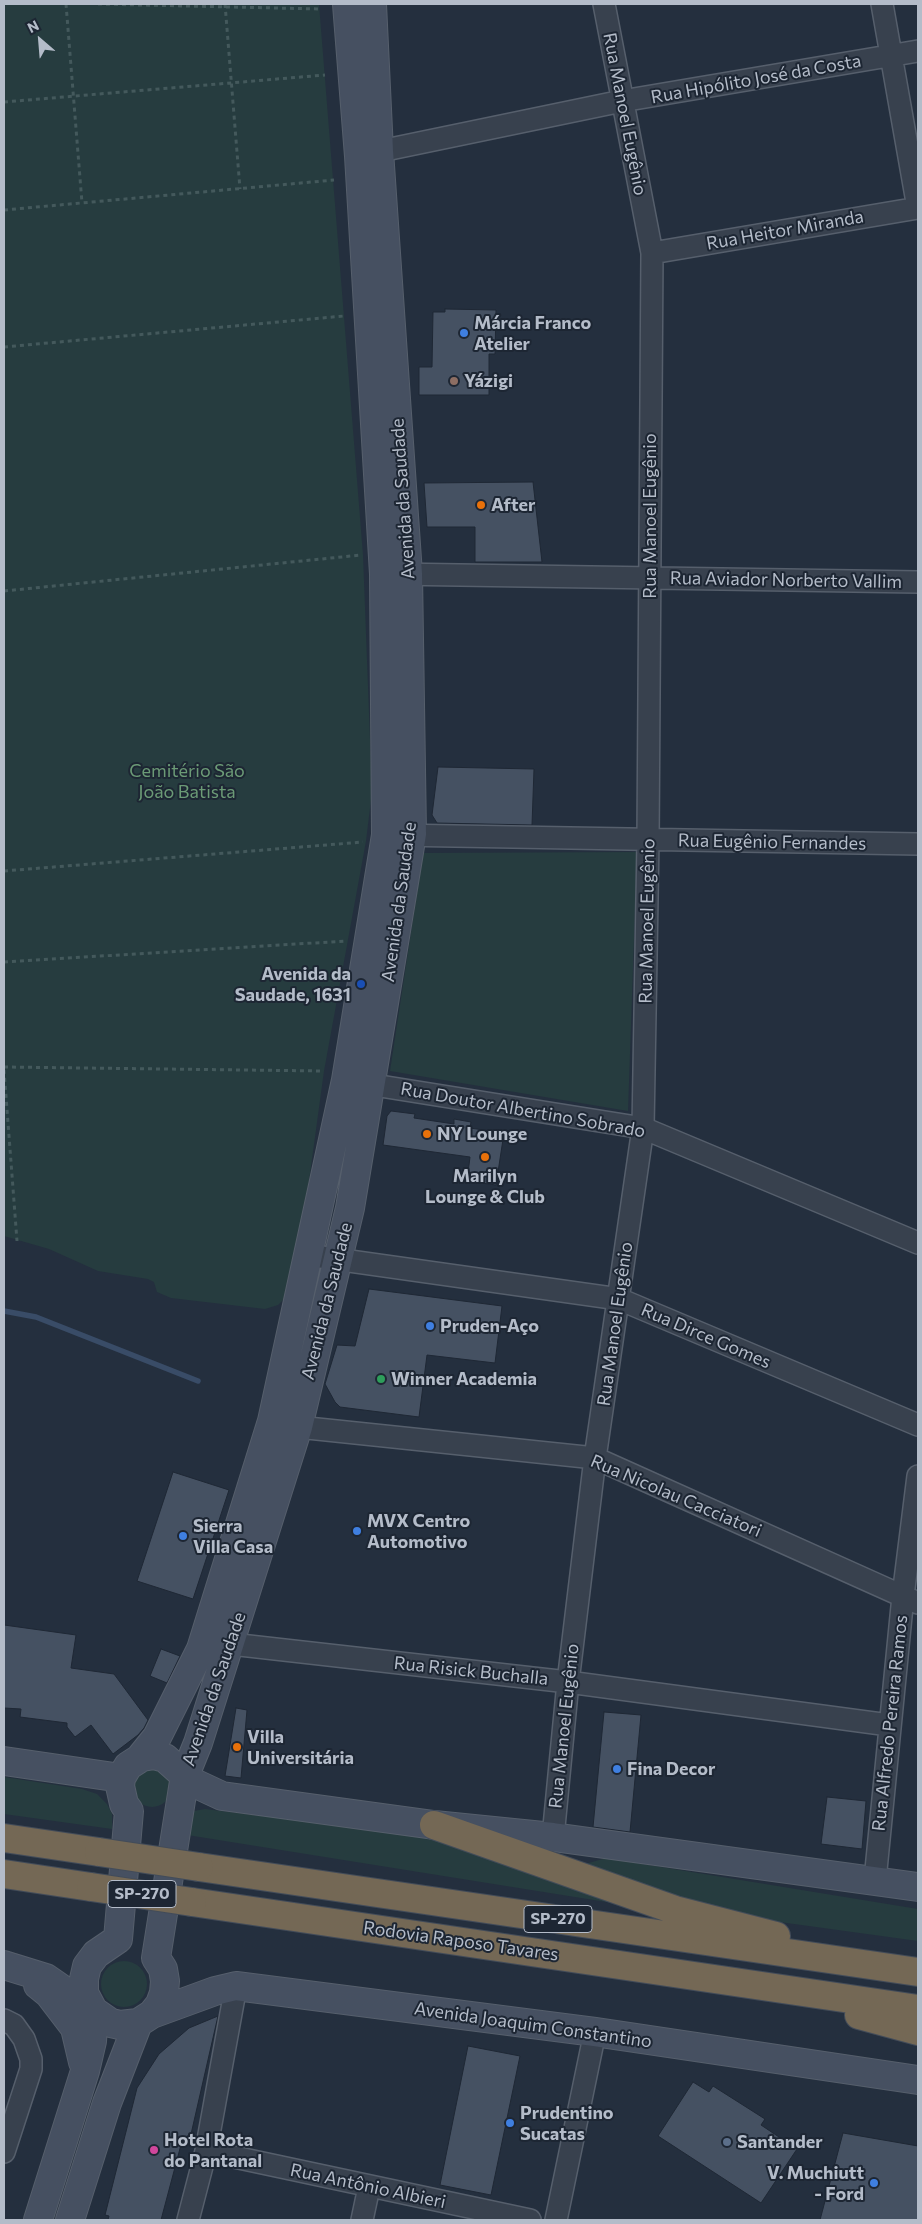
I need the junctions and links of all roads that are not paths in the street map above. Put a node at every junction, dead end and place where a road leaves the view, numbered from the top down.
1 (347, 4) edge
2 (372, 4) edge
3 (604, 4) edge
4 (882, 4) edge
5 (918, 50) edge
6 (891, 56) junction
7 (622, 101) junction
8 (369, 153) junction
9 (918, 208) edge
10 (652, 253) junction
11 (396, 574) junction
12 (649, 578) junction
13 (918, 582) edge
14 (388, 837) junction
15 (648, 841) junction
16 (918, 844) edge
17 (347, 1079) junction
18 (643, 1128) junction
19 (918, 1243) edge
20 (308, 1255) junction
21 (337, 1258) junction
22 (619, 1299) junction
23 (272, 1421) junction
24 (918, 1425) edge
25 (298, 1427) junction
26 (596, 1458) junction
27 (918, 1476) edge
28 (231, 1549) junction
29 (260, 1550) junction
30 (911, 1599) edge
31 (231, 1644) junction
32 (201, 1649) junction
33 (568, 1682) junction
34 (889, 1725) junction
35 (140, 1758) junction
36 (4, 1760) edge
37 (185, 1775) junction
38 (121, 1778) junction
39 (434, 1825) junction
40 (553, 1837) junction
41 (4, 1838) edge
42 (4, 1874) edge
43 (874, 1880) junction
44 (918, 1888) edge
45 (12, 1967) edge
46 (918, 1971) edge
47 (717, 1979) junction
48 (236, 1986) junction
49 (918, 2009) edge
50 (94, 2012) junction
51 (145, 2018) junction
52 (4, 2020) edge
53 (918, 2031) edge
54 (595, 2032) junction
55 (85, 2071) junction
56 (918, 2080) edge
57 (206, 2151) junction
58 (4, 2152) edge
59 (369, 2187) junction
60 (38, 2220) edge
61 (70, 2220) edge
62 (188, 2220) edge
63 (362, 2220) edge
64 (530, 2220) edge
65 (556, 2220) edge

1 - 8 street, Avenida da Saudade
2 - 8 street, Avenida da Saudade
3 - 7 street, Rua Manoel Eugênio
4 - 6 street
5 - 6 street, Rua Hipólito José da Costa
6 - 7 street, Rua Hipólito José da Costa
6 - 9 street
7 - 8 street, Rua Hipólito José da Costa
7 - 10 street, Rua Manoel Eugênio
8 - 11 street, Avenida da Saudade
9 - 10 street, Rua Heitor Miranda
10 - 12 street, Rua Manoel Eugênio
11 - 12 street, Rua Aviador Norberto Vallim
11 - 14 street, Avenida da Saudade
12 - 13 street, Rua Aviador Norberto Vallim
12 - 15 street, Rua Manoel Eugênio
14 - 15 street, Rua Eugênio Fernandes
14 - 17 street, Avenida da Saudade
15 - 16 street, Rua Eugênio Fernandes
15 - 18 street, Rua Manoel Eugênio
17 - 18 street, Rua Doutor Albertino Sobrado
17 - 20 street, Avenida da Saudade
17 - 21 street, Avenida da Saudade
18 - 19 street, Rua Doutor Albertino Sobrado
18 - 22 street, Rua Manoel Eugênio
20 - 21 street, Rua Dirce Gomes
20 - 23 street, Avenida da Saudade
21 - 22 street, Rua Dirce Gomes
21 - 25 street, Avenida da Saudade
22 - 24 street, Rua Dirce Gomes
22 - 26 street, Rua Manoel Eugênio
23 - 25 street, Rua Nicolau Cacciatori
23 - 28 street, Avenida da Saudade
25 - 26 street, Rua Nicolau Cacciatori
25 - 29 street, Avenida da Saudade
26 - 30 street, Rua Nicolau Cacciatori
26 - 33 street, Rua Manoel Eugênio
27 - 30 street, Rua Alfredo Pereira Ramos
28 - 29 street
28 - 32 street, Avenida da Saudade
29 - 31 street, Avenida da Saudade
30 - 34 street, Rua Alfredo Pereira Ramos
31 - 32 street, Rua Risick Buchalla
31 - 33 street, Rua Risick Buchalla
31 - 37 street, Avenida da Saudade
32 - 35 street, Avenida da Saudade
33 - 34 street, Rua Risick Buchalla
33 - 40 street, Rua Manoel Eugênio
34 - 43 street, Rua Alfredo Pereira Ramos
35 - 37 street
35 - 38 street, Avenida da Saudade
36 - 38 street
37 - 39 street
37 - 51 street, Avenida da Saudade
38 - 50 street
39 - 40 street
39 - 46 highway
40 - 43 street
41 - 46 highway, Rodovia Raposo Tavares / SP-270, bridge
42 - 47 highway, Rodovia Raposo Tavares / SP-270, bridge
43 - 44 street
45 - 50 street, Avenida Joaquim Constantino
45 - 55 street
47 - 49 highway, Rodovia Raposo Tavares / SP-270
47 - 53 highway
48 - 51 street, Avenida Joaquim Constantino
48 - 54 street, Avenida Joaquim Constantino
48 - 57 street
50 - 51 street, Avenida Joaquim Constantino
50 - 55 street
51 - 61 street, Avenida da Saudade
52 - 58 street
54 - 56 street, Avenida Joaquim Constantino
54 - 65 street
55 - 60 street
57 - 59 street, Rua Antônio Albieri
57 - 62 street
59 - 63 street
59 - 64 street, Rua Antônio Albieri

